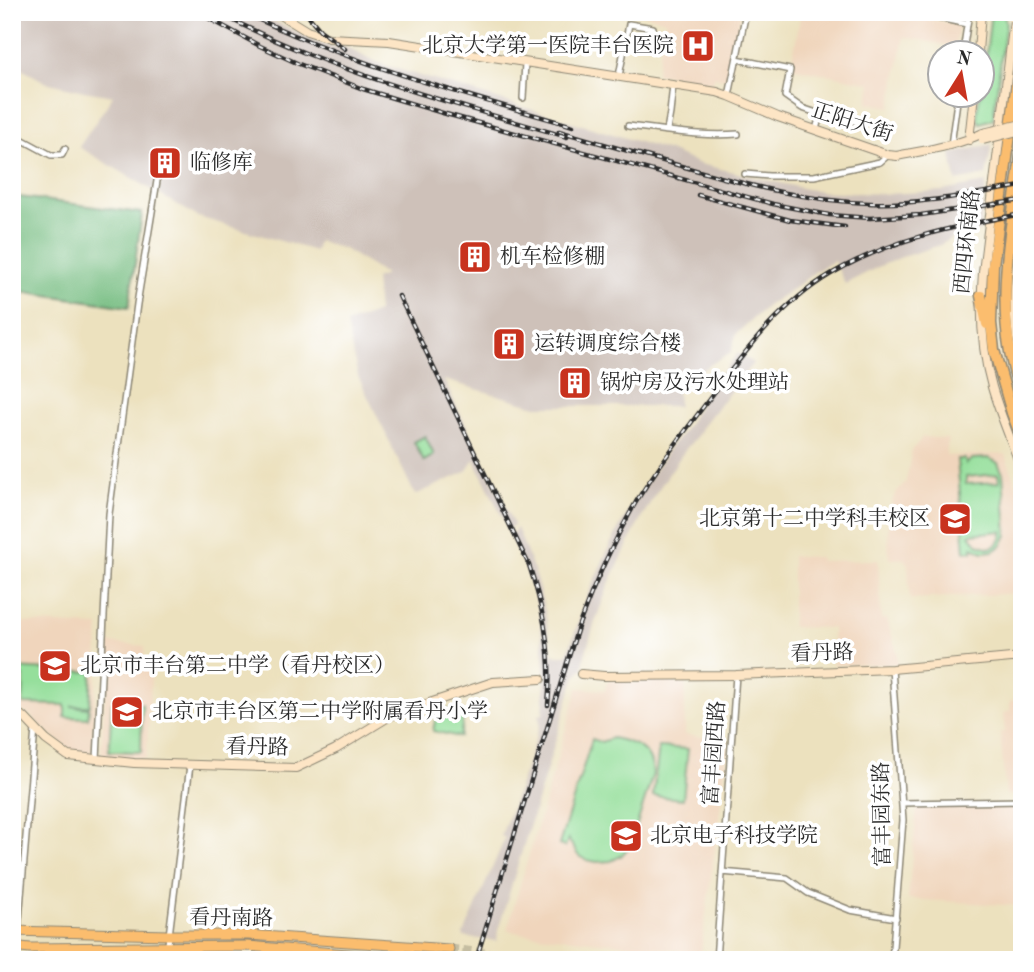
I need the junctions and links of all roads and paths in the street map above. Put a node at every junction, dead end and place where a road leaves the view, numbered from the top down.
1 (276, 12) edge
2 (746, 12) edge
3 (910, 12) edge
4 (969, 12) edge
5 (981, 12) edge
6 (988, 12) edge
7 (1014, 14) edge
8 (967, 24) junction
9 (981, 26) junction
10 (653, 28) dead end
11 (965, 38) edge
12 (980, 38) edge
13 (1022, 43) edge
14 (737, 59) junction
15 (525, 63) junction
16 (619, 76) junction
17 (673, 85) junction
18 (729, 96) junction
19 (523, 98) dead end
20 (956, 108) edge
21 (972, 108) edge
22 (820, 114) junction
23 (863, 123) dead end
24 (1022, 124) edge
25 (628, 125) dead end
26 (667, 130) junction
27 (816, 130) junction
28 (1022, 131) edge
29 (12, 134) edge
30 (738, 134) dead end
31 (983, 137) junction
32 (969, 140) junction
33 (951, 145) junction
34 (65, 149) dead end
35 (1022, 149) edge
36 (888, 155) junction
37 (745, 174) dead end
38 (157, 181) dead end
39 (1022, 222) edge
40 (981, 296) junction
41 (994, 350) junction
42 (1022, 362) edge
43 (1022, 396) edge
44 (1022, 439) edge
45 (1022, 470) edge
46 (1022, 657) edge
47 (892, 669) junction
48 (581, 674) dead end
49 (736, 675) junction
50 (541, 679) dead end
51 (12, 711) edge
52 (35, 729) junction
53 (97, 759) junction
54 (190, 765) junction
55 (1022, 801) edge
56 (902, 803) junction
57 (722, 872) junction
58 (896, 918) junction
59 (15, 932) edge
60 (168, 935) junction
61 (12, 946) edge
62 (168, 947) junction
63 (449, 950) tunnel mouth
64 (512, 956) dead end
65 (166, 960) edge
66 (422, 960) edge
67 (560, 960) edge
68 (716, 960) edge
69 (892, 960) edge

1 - 15 street, 正阳大街
2 - 14 street
3 - 8 street
4 - 8 street
5 - 9 street
6 - 9 street
7 - 40 street, 西四环南路
8 - 11 street
9 - 12 street
10 - 16 street
13 - 41 highway, 西四环南路
14 - 18 street
14 - 22 street
15 - 16 street, 正阳大街
15 - 19 street
16 - 17 street, 正阳大街
17 - 18 street, 正阳大街
17 - 26 street
18 - 27 street, 正阳大街
20 - 33 street
21 - 32 street
22 - 23 street
22 - 27 street
24 - 31 street, 正阳大街, bridge
25 - 26 street
26 - 30 street
27 - 36 street, 正阳大街
28 - 31 street, 正阳大街, bridge
29 - 34 street
31 - 32 street, 正阳大街
32 - 33 street, 正阳大街
33 - 36 street, 正阳大街
35 - 43 highway, 西四环南路
36 - 37 street
38 - 53 street
39 - 42 street
40 - 41 highway
40 - 45 street, 西四环南路
41 - 44 highway, 西四环南路
46 - 47 street, 看丹路
47 - 49 street, 看丹路
47 - 56 street, 富丰园东路
48 - 49 street, 看丹路
49 - 57 street, 富丰园西路
50 - 54 street, 看丹路
51 - 52 street, 看丹路
52 - 53 street, 看丹路
52 - 59 street
53 - 54 street, 看丹路
54 - 60 street
55 - 56 street
56 - 58 street, 富丰园东路
57 - 58 street
57 - 68 street, 富丰园西路
58 - 69 street, 富丰园东路
59 - 60 main road, 看丹南路
60 - 62 street
60 - 63 main road, 看丹南路
61 - 62 main road, 看丹南路
62 - 65 street
62 - 66 main road, 看丹南路
64 - 67 main road

